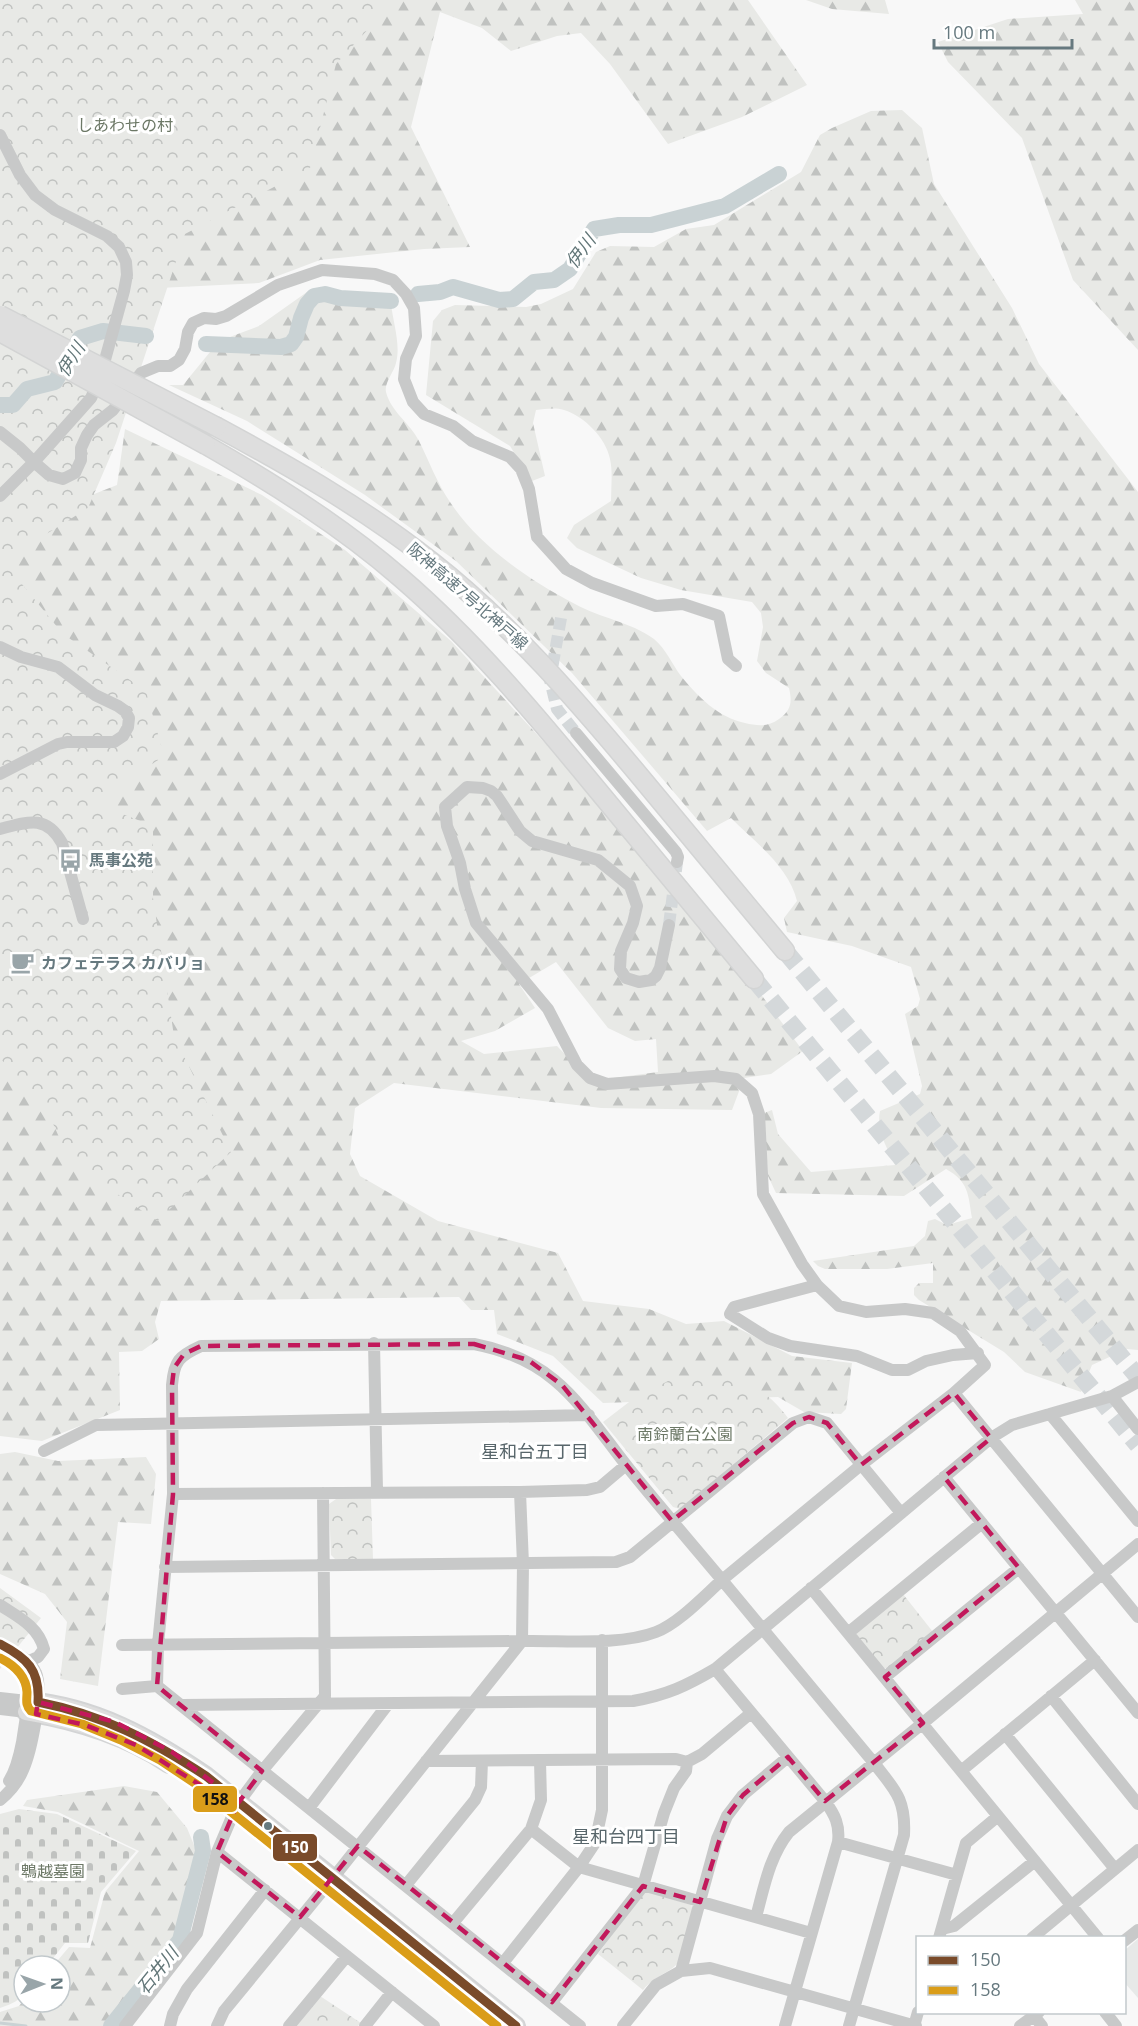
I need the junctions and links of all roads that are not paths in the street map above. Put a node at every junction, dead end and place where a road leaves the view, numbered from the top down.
1 (0, 135) edge
2 (0, 310) edge
3 (0, 315) edge
4 (0, 334) edge
5 (87, 361) junction
6 (0, 432) edge
7 (34, 462) junction
8 (0, 496) edge
9 (0, 647) edge
10 (736, 666) dead end
11 (576, 733) tunnel mouth
12 (0, 774) edge
13 (0, 829) edge
14 (677, 862) tunnel mouth
15 (83, 919) dead end
16 (669, 925) tunnel mouth
17 (785, 951) tunnel mouth
18 (754, 979) tunnel mouth
19 (816, 1285) junction
20 (375, 1343) junction
21 (978, 1353) junction
22 (1138, 1382) edge
23 (954, 1393) junction
24 (1112, 1396) junction
25 (1050, 1414) junction
26 (589, 1415) junction
27 (376, 1419) junction
28 (171, 1422) junction
29 (1138, 1429) edge
30 (991, 1438) junction
31 (44, 1451) dead end
32 (626, 1465) junction
33 (861, 1465) junction
34 (944, 1477) junction
35 (377, 1491) junction
36 (520, 1492) junction
37 (323, 1493) junction
38 (173, 1494) junction
39 (901, 1513) junction
40 (672, 1521) junction
41 (1138, 1521) edge
42 (982, 1523) junction
43 (1138, 1544) edge
44 (523, 1564) junction
45 (324, 1565) junction
46 (165, 1567) junction
47 (1019, 1568) junction
48 (1102, 1573) junction
49 (722, 1580) junction
50 (811, 1588) junction
51 (0, 1605) edge
52 (1055, 1612) junction
53 (1138, 1617) edge
54 (763, 1628) junction
55 (848, 1633) junction
56 (602, 1640) junction
57 (522, 1641) junction
58 (325, 1643) junction
59 (0, 1644) edge
60 (158, 1644) junction
61 (122, 1645) dead end
62 (1095, 1660) junction
63 (27, 1662) junction
64 (716, 1669) junction
65 (885, 1677) junction
66 (158, 1686) junction
67 (122, 1689) dead end
68 (1052, 1696) junction
69 (0, 1698) edge
70 (602, 1701) junction
71 (388, 1704) junction
72 (472, 1704) junction
73 (183, 1705) junction
74 (318, 1705) junction
75 (32, 1707) junction
76 (0, 1709) edge
77 (751, 1713) junction
78 (1138, 1713) edge
79 (923, 1724) junction
80 (1005, 1734) junction
81 (788, 1757) junction
82 (602, 1760) junction
83 (426, 1761) junction
84 (482, 1761) junction
85 (540, 1761) junction
86 (687, 1762) junction
87 (874, 1763) junction
88 (262, 1771) junction
89 (961, 1771) junction
90 (0, 1791) edge
91 (0, 1800) edge
92 (825, 1802) junction
93 (1138, 1804) edge
94 (236, 1807) junction
95 (309, 1808) junction
96 (997, 1817) junction
97 (531, 1829) junction
98 (838, 1842) junction
99 (357, 1846) junction
100 (1138, 1850) edge
101 (217, 1852) junction
102 (897, 1858) junction
103 (1035, 1861) junction
104 (579, 1867) junction
105 (1115, 1869) junction
106 (957, 1875) junction
107 (330, 1882) junction
108 (406, 1885) junction
109 (643, 1886) junction
110 (265, 1890) junction
111 (700, 1902) junction
112 (1072, 1905) junction
113 (300, 1917) junction
114 (756, 1917) junction
115 (453, 1923) junction
116 (1138, 1930) edge
117 (811, 1933) junction
118 (941, 1933) edge
119 (1034, 1936) edge
120 (1096, 1936) edge
121 (1126, 1940) edge
122 (347, 1956) junction
123 (502, 1962) junction
124 (681, 1971) junction
125 (392, 1992) junction
126 (796, 1992) junction
127 (552, 2002) junction
128 (854, 2010) junction
129 (1106, 2014) edge
130 (1038, 2018) edge
131 (628, 2025) edge
132 (125, 2026) edge
133 (170, 2026) edge
134 (216, 2026) edge
135 (289, 2026) edge
136 (365, 2026) edge
137 (434, 2026) edge
138 (498, 2026) edge
139 (516, 2026) edge
140 (580, 2026) edge
141 (785, 2026) edge
142 (849, 2026) edge
143 (915, 2026) edge
144 (1020, 2026) edge
145 (1116, 2026) edge

1 - 7 street
2 - 5 highway, bridge
3 - 5 highway, 阪神高速7号北神戸線, bridge
4 - 18 highway, 阪神高速7号北神戸線, bridge
5 - 17 highway, 阪神高速7号北神戸線, bridge
6 - 7 street
7 - 8 street
7 - 10 street
9 - 12 street
11 - 14 street
13 - 15 street
16 - 19 street
19 - 21 street
19 - 21 street
20 - 26 street
20 - 27 street
20 - 28 street
21 - 23 street
22 - 24 street
23 - 30 street
23 - 33 street
24 - 25 street
24 - 29 street
25 - 30 street
25 - 41 street
26 - 27 street
26 - 32 street
27 - 28 street
27 - 35 street
28 - 31 street
28 - 38 street
30 - 34 street
30 - 48 street
32 - 36 street
32 - 40 street
33 - 39 street
33 - 40 street
33 - 49 street
34 - 39 street
34 - 42 street
35 - 36 street
35 - 37 street
36 - 44 street
37 - 38 street
37 - 45 street
38 - 46 street
39 - 50 street
40 - 44 street
40 - 49 street
42 - 47 street
42 - 55 street
43 - 48 street
44 - 45 street
44 - 57 street
45 - 46 street
45 - 58 street
46 - 60 street
47 - 52 street
47 - 65 street
48 - 52 street
48 - 53 street
49 - 54 street
49 - 56 street
50 - 54 street
50 - 55 street
51 - 63 street
52 - 62 street
52 - 79 street
54 - 64 street
54 - 87 street
55 - 65 street
56 - 57 street
56 - 70 street
57 - 58 street
57 - 72 street
58 - 60 street
58 - 74 street
59 - 63 street
60 - 61 street
60 - 66 street
62 - 68 street
62 - 78 street
63 - 75 street
64 - 70 street
64 - 77 street
65 - 79 street
66 - 67 street
66 - 73 street
68 - 80 street
68 - 93 street
69 - 75 street
70 - 72 street
70 - 82 street
71 - 72 street
71 - 74 street
71 - 95 street
72 - 83 street
73 - 74 street
73 - 88 street
74 - 88 street
75 - 76 street
75 - 90 street
75 - 91 street
75 - 94 main road
77 - 81 street
77 - 86 street
79 - 87 street
79 - 89 street
80 - 89 street
80 - 105 street
81 - 92 street
81 - 111 street
82 - 85 street
82 - 86 street
82 - 104 street
83 - 84 street
83 - 99 street
84 - 85 street
84 - 108 street
85 - 97 street
86 - 109 street
87 - 92 street
87 - 102 street
88 - 94 street
88 - 95 street
89 - 96 street
92 - 98 street
92 - 114 street
94 - 101 street
94 - 107 main road
95 - 99 street
96 - 103 street
96 - 106 street
97 - 104 street
97 - 115 street
98 - 102 street
98 - 117 street
99 - 107 street
99 - 108 street
100 - 105 street
101 - 110 street
101 - 132 street
102 - 106 street
102 - 128 street
103 - 112 street
103 - 118 street
104 - 109 street
104 - 123 street
105 - 112 street
106 - 118 street
107 - 113 street
107 - 138 main road
107 - 139 main road
108 - 115 street
109 - 111 street
109 - 127 street
110 - 113 street
110 - 133 street
111 - 114 street
111 - 124 street
112 - 119 street
112 - 120 street
113 - 122 street
113 - 134 street
114 - 117 street
115 - 123 street
116 - 121 street
117 - 126 street
122 - 125 street
122 - 135 street
123 - 127 street
124 - 126 street
124 - 131 street
125 - 136 street
125 - 137 street
126 - 128 street
126 - 141 street
127 - 140 street
128 - 142 street
128 - 143 street
129 - 145 street
130 - 144 street

